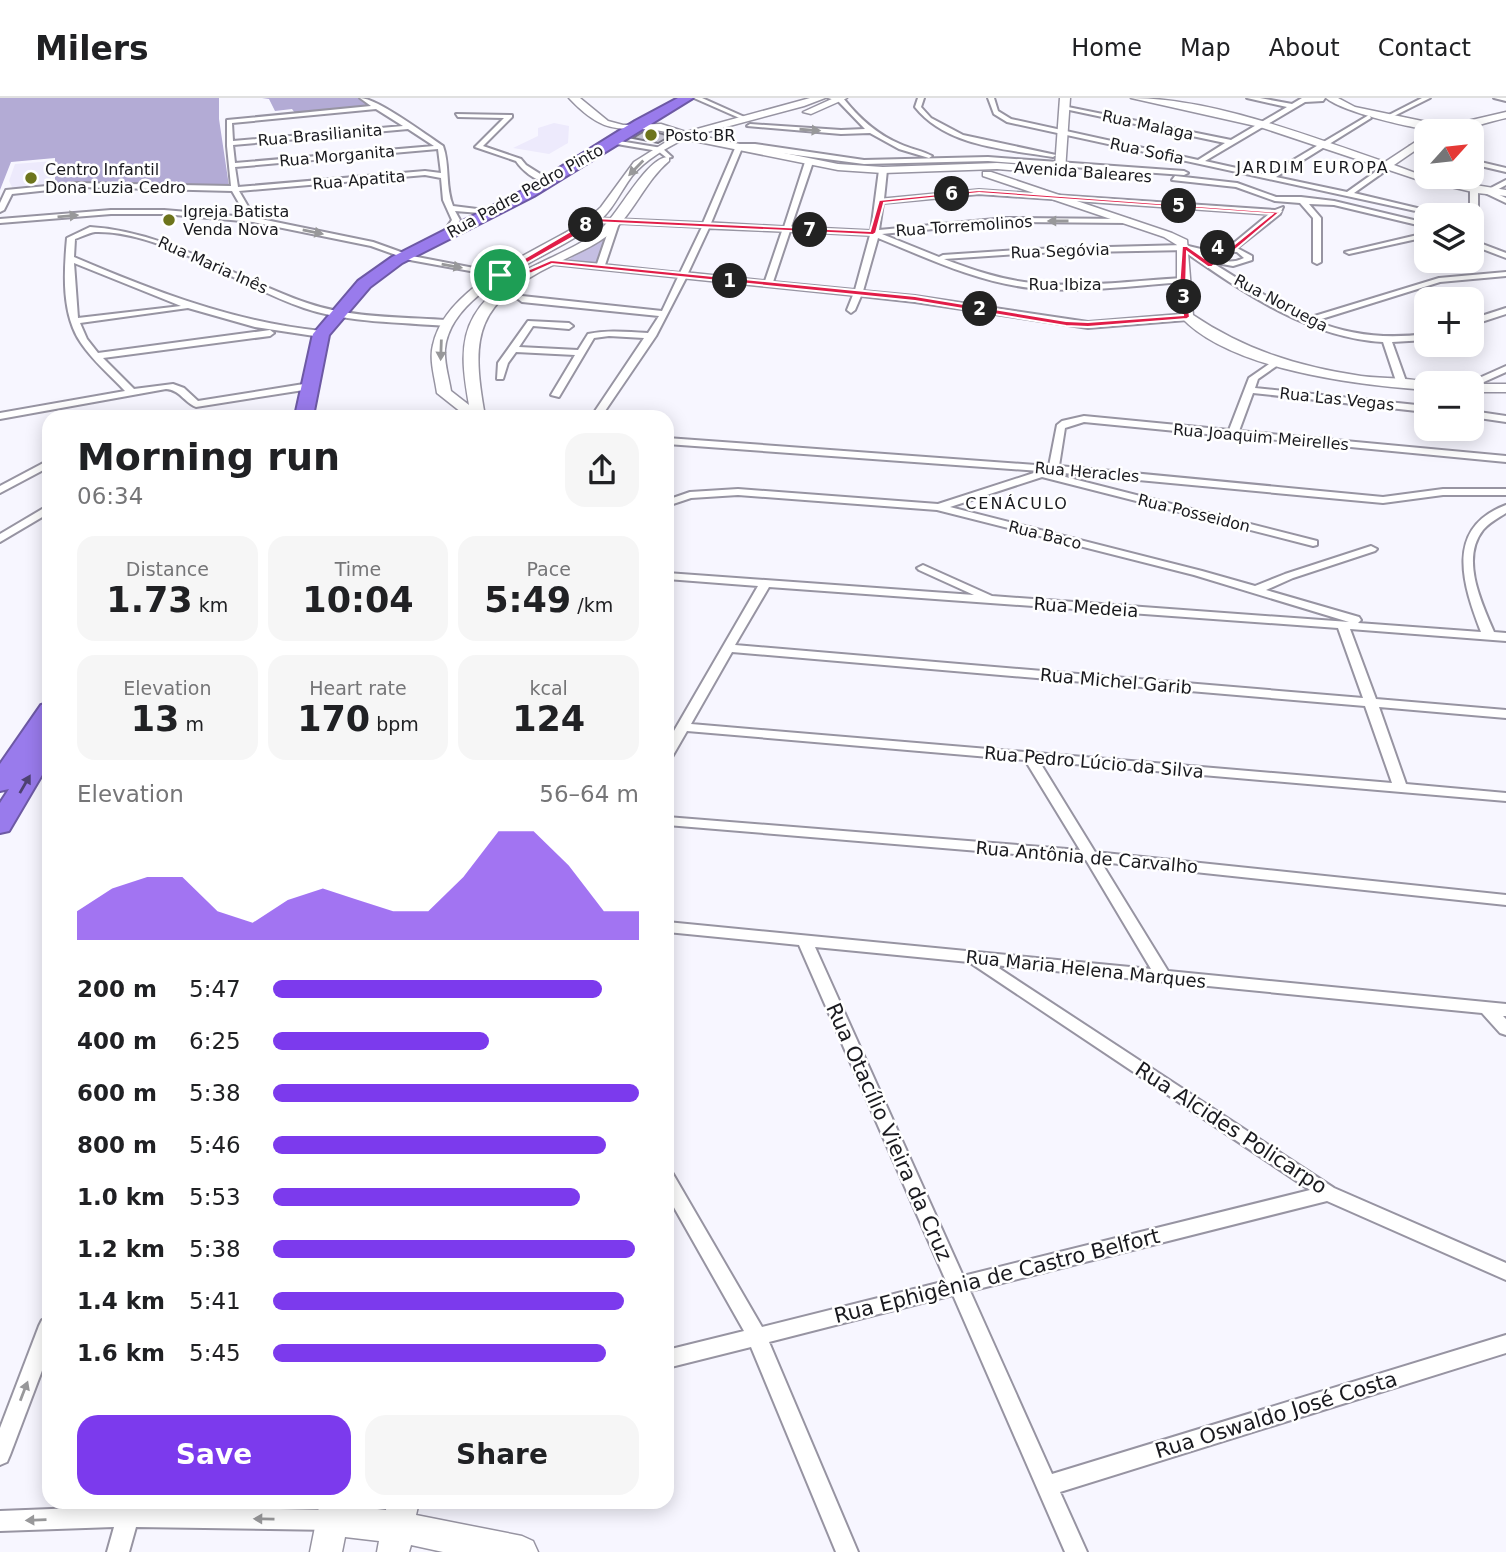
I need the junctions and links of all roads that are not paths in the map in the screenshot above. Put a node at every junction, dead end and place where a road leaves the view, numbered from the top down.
1 (363, 98) edge
2 (573, 98) edge
3 (585, 98) edge
4 (687, 98) edge
5 (697, 98) edge
6 (820, 98) edge
7 (838, 98) edge
8 (921, 98) edge
9 (991, 98) edge
10 (1136, 98) edge
11 (1250, 98) edge
12 (1325, 98) edge
13 (1427, 98) edge
14 (1497, 98) edge
15 (670, 99) edge
16 (1305, 99) edge
17 (1506, 99) edge
18 (1064, 103) edge
19 (1292, 106) junction
20 (380, 107) junction
21 (458, 115) dead end
22 (1506, 115) edge
23 (1369, 117) junction
24 (1388, 117) junction
25 (1484, 120) edge
26 (604, 123) joint
27 (748, 123) junction
28 (1414, 124) edge
29 (667, 125) joint
30 (1264, 125) junction
31 (1414, 126) edge
32 (411, 127) junction
33 (627, 130) junction
34 (870, 131) junction
35 (1062, 132) junction
36 (716, 136) junction
37 (692, 141) junction
38 (230, 143) junction
39 (1233, 143) junction
40 (1322, 144) junction
41 (731, 146) junction
42 (1414, 146) edge
43 (441, 147) junction
44 (1410, 148) junction
45 (1414, 149) edge
46 (665, 153) junction
47 (940, 159) junction
48 (808, 162) junction
49 (1199, 162) junction
50 (1061, 163) junction
51 (234, 165) junction
52 (1484, 165) edge
53 (962, 166) junction
54 (1385, 167) junction
55 (883, 170) junction
56 (1506, 170) edge
57 (1184, 173) dead end
58 (443, 176) junction
59 (1270, 177) junction
60 (542, 179) junction
61 (1506, 182) edge
62 (235, 188) junction
63 (274, 188) junction
64 (1474, 190) junction
65 (1487, 192) junction
66 (1350, 193) junction
67 (1506, 193) edge
68 (1060, 198) junction
69 (1297, 199) junction
70 (243, 201) junction
71 (881, 201) junction
72 (1506, 201) edge
73 (1474, 203) edge
74 (1414, 207) edge
75 (0, 211) edge
76 (1277, 212) junction
77 (452, 214) junction
78 (253, 220) junction
79 (593, 220) junction
80 (0, 221) edge
81 (616, 221) junction
82 (1126, 221) junction
83 (1414, 222) edge
84 (706, 226) junction
85 (788, 229) junction
86 (873, 233) junction
87 (445, 236) junction
88 (1414, 238) edge
89 (552, 245) junction
90 (1184, 247) junction
91 (1484, 247) edge
92 (1232, 248) junction
93 (1205, 252) junction
94 (1349, 252) dead end
95 (406, 253) junction
96 (1506, 256) edge
97 (69, 258) junction
98 (935, 258) junction
99 (551, 262) junction
100 (1317, 262) dead end
101 (1212, 263) junction
102 (600, 267) junction
103 (532, 271) junction
104 (1506, 274) edge
105 (500, 275) junction
106 (681, 275) junction
107 (1182, 280) junction
108 (768, 285) junction
109 (858, 293) junction
110 (522, 299) dead end
111 (188, 307) junction
112 (851, 310) dead end
113 (1506, 310) edge
114 (339, 313) junction
115 (665, 314) junction
116 (1187, 317) junction
117 (1484, 317) edge
118 (74, 321) junction
119 (1308, 321) junction
120 (446, 323) junction
121 (569, 326) dead end
122 (285, 331) junction
123 (321, 334) junction
124 (652, 336) junction
125 (1414, 338) edge
126 (1387, 340) junction
127 (513, 349) junction
128 (579, 353) junction
129 (97, 356) junction
130 (1275, 363) junction
131 (1506, 369) edge
132 (500, 377) dead end
133 (1484, 380) edge
134 (1402, 384) junction
135 (1414, 385) edge
136 (310, 386) junction
137 (1484, 387) edge
138 (1506, 388) edge
139 (1248, 390) junction
140 (132, 392) junction
141 (556, 395) dead end
142 (65, 404) junction
143 (1414, 408) edge
144 (70, 410) edge
145 (305, 410) edge
146 (468, 410) edge
147 (475, 410) edge
148 (601, 410) edge
149 (0, 416) edge
150 (1484, 416) edge
151 (1506, 419) edge
152 (1232, 435) junction
153 (674, 441) edge
154 (1506, 459) edge
155 (42, 467) edge
156 (1054, 469) junction
157 (1040, 470) junction
158 (0, 491) edge
159 (1506, 492) edge
160 (674, 501) edge
161 (937, 508) junction
162 (1506, 508) edge
163 (42, 512) edge
164 (0, 539) edge
165 (1313, 543) dead end
166 (1371, 549) dead end
167 (923, 568) dead end
168 (674, 576) edge
169 (765, 583) junction
170 (1256, 590) junction
171 (998, 601) junction
172 (1343, 625) junction
173 (1374, 626) junction
174 (1489, 636) junction
175 (1506, 637) edge
176 (727, 648) junction
177 (1370, 703) junction
178 (1506, 714) edge
179 (42, 720) edge
180 (682, 727) junction
181 (674, 741) edge
182 (42, 754) edge
183 (1030, 757) junction
184 (0, 783) edge
185 (1401, 788) junction
186 (1506, 797) edge
187 (674, 822) edge
188 (0, 825) edge
189 (1090, 856) junction
190 (1506, 900) edge
191 (674, 929) edge
192 (805, 941) junction
193 (971, 957) junction
194 (1164, 977) junction
195 (1486, 1009) junction
196 (1506, 1010) edge
197 (1506, 1029) edge
198 (674, 1191) edge
199 (1328, 1193) junction
200 (1506, 1272) edge
201 (957, 1287) junction
202 (755, 1335) junction
203 (42, 1344) edge
204 (1506, 1344) edge
205 (674, 1357) edge
206 (0, 1455) edge
207 (1046, 1486) junction
208 (334, 1511) edge
209 (128, 1516) junction
210 (0, 1521) edge
211 (398, 1527) edge
212 (118, 1552) edge
213 (326, 1552) edge
214 (522, 1552) edge
215 (847, 1552) edge
216 (1076, 1552) edge

1 - 20 street
2 - 26 street
3 - 33 street
4 - 33 highway, Rua Padre Pedro Pinto
5 - 27 street
6 - 27 street
7 - 27 street
7 - 34 street
8 - 50 street
9 - 35 street, Rua Sofia
10 - 30 street
11 - 19 street
12 - 16 street
12 - 23 street
12 - 24 street
13 - 24 street
14 - 17 street
15 - 33 highway, Rua Padre Pedro Pinto
16 - 19 street
18 - 35 street
18 - 39 street, Rua Malaga
19 - 30 street
20 - 32 street
20 - 38 street
21 - 60 street
22 - 25 street
23 - 31 street
23 - 40 street
24 - 28 street
26 - 33 highway
27 -> 34 street
27 - 36 street
27 - 37 street
29 - 33 highway
29 - 37 street, Avenida Baleares
30 - 39 street
30 - 40 street
32 - 38 street, Rua Brasilianita
32 - 43 street
33 - 37 street, Avenida Baleares
33 - 46 street
33 - 60 highway, Rua Padre Pedro Pinto
33 - 87 highway, Rua Padre Pedro Pinto
34 - 47 street
35 - 49 street, Rua Sofia
35 - 50 street
36 - 37 street
36 - 41 street
37 - 41 street, Avenida Baleares
37 - 46 street
37 - 46 street
38 - 51 street
39 - 49 street
40 - 54 street
40 - 59 street
41 - 47 street, Avenida Baleares
41 - 48 street, Avenida Baleares
41 - 84 street
42 - 44 street
43 - 51 street, Rua Morganita
43 - 58 street
44 - 45 street
44 - 54 street
46 -> 79 street
46 - 81 street
47 - 50 street, Avenida Baleares
48 - 55 street, Avenida Baleares
48 - 85 street
49 - 59 street, Rua Sofia
50 - 53 street, Avenida Baleares
50 - 57 street, Avenida Baleares
50 - 69 street, Avenida Baleares
51 - 62 street
52 - 56 street
53 - 55 street, Avenida Baleares
53 - 68 street
54 - 64 street
54 - 66 street
55 - 71 street
58 - 63 street, Rua Apatita
58 - 77 street
59 - 66 street, Rua Sofia
60 - 77 highway, Rua Padre Pedro Pinto
61 - 65 street
62 - 63 street, Rua Apatita
62 - 70 street
62 - 75 street, Rua Apatita
63 - 70 street, Rua Apatita
64 - 65 street
64 - 73 street
65 - 67 street
65 - 72 street
66 - 74 street
68 - 71 street
68 - 76 street
68 - 82 street
69 - 76 street
69 - 83 street, Avenida Baleares
69 - 100 street
70 - 78 street
71 - 86 street
76 - 92 street
77 - 87 street
77 - 95 highway, Rua Padre Pedro Pinto
80 -> 78 street
78 -> 95 street
79 - 81 street, Rua Torremolinos
79 - 89 street
81 - 84 street, Rua Torremolinos
81 - 99 street
81 - 102 street
82 -> 86 street, Rua Torremolinos
82 - 90 street
84 - 85 street, Rua Torremolinos
84 - 106 street
85 - 86 street, Rua Torremolinos
85 - 108 street
86 - 98 street, Rua Ibiza
86 - 109 street
87 - 95 highway, Rua Padre Pedro Pinto
88 - 94 street
89 - 99 street
89 - 105 street
90 - 93 street, Rua Segóvia
90 - 98 street, Rua Segóvia
90 - 101 street, Rua Noruega
90 - 107 street
91 - 96 street
92 - 93 street
92 - 101 street
93 - 101 street
95 -> 105 street
95 - 114 highway, Rua Padre Pedro Pinto
97 - 111 street
97 - 114 street, Rua Maria Inês
97 - 118 street
98 - 107 street, Rua Ibiza
99 - 102 street
99 - 103 street
101 - 119 street, Rua Noruega
102 - 106 street
103 - 105 street
103 - 147 street
104 - 119 street
105 - 120 street
106 - 108 street
106 - 115 street
107 - 116 street
108 - 109 street
109 - 112 street
109 - 116 street
110 - 115 street
111 - 118 street
111 - 122 street
113 - 117 street
114 - 120 street, Rua Maria Inês
114 - 123 highway, Rua Padre Pedro Pinto
115 - 124 street
116 - 130 street
118 - 129 street
119 - 126 street, Rua Noruega
120 -> 146 street
121 - 127 street
122 - 123 street
122 - 129 street
123 - 136 highway, Rua Padre Pedro Pinto
124 - 128 street
124 - 148 street
125 - 126 street, Rua Noruega
126 - 134 street
127 - 128 street
127 - 132 street
128 - 141 street
129 - 140 street
130 - 134 street
130 - 139 street
131 - 133 street
134 - 135 street
136 - 140 street
136 - 145 highway, Rua Padre Pedro Pinto
137 - 138 street
139 - 143 street, Rua Las Vegas
139 - 152 street
140 - 142 street
142 - 144 street
142 - 149 street
150 - 151 street
152 - 154 street, Rua Joaquim Meirelles
152 - 156 street, Rua Joaquim Meirelles
153 - 157 street, Rua Heracles
155 - 158 street
156 - 157 street, Rua Heracles
156 - 159 street, Rua Heracles
157 - 161 street
157 - 165 street, Rua Posseidon
160 - 161 street, Rua Baco
161 - 170 street, Rua Baco
162 - 174 street
163 - 164 street
166 - 170 street
167 - 171 street
168 - 169 street, Rua Medeia
169 - 171 street, Rua Medeia
169 - 176 street
170 - 173 street, Rua Baco
171 - 172 street, Rua Medeia
172 - 173 street, Rua Medeia
172 - 177 street
173 - 174 street, Rua Medeia
174 - 175 street, Rua Medeia
176 - 177 street, Rua Michel Garib
176 - 180 street
177 - 178 street, Rua Michel Garib
177 - 185 street
179 - 184 highway
180 - 181 street
180 - 183 street, Rua Pedro Lúcio da Silva
188 -> 182 highway
183 - 185 street, Rua Pedro Lúcio da Silva
183 - 189 street
185 - 186 street, Rua Pedro Lúcio da Silva
187 - 189 street, Rua Antônia de Carvalho
189 - 190 street, Rua Antônia de Carvalho
189 - 194 street
191 - 192 street, Rua Maria Helena Marques
192 - 193 street, Rua Maria Helena Marques
192 - 201 street, Rua Otacílio Vieira da Cruz
193 - 194 street, Rua Maria Helena Marques
193 - 199 street, Rua Alcides Policarpo
194 - 195 street, Rua Maria Helena Marques
195 - 196 street, Rua Maria Helena Marques
195 - 197 street
198 - 202 street
199 - 200 street, Rua Alcides Policarpo
199 - 201 street, Rua Ephigênia de Castro Belfort
201 - 202 street, Rua Ephigênia de Castro Belfort
201 - 207 street, Rua Otacílio Vieira da Cruz
202 - 205 street, Rua Ephigênia de Castro Belfort
202 - 215 street
206 -> 203 street
204 - 207 street, Rua Oswaldo José Costa
207 - 216 street, Rua Otacílio Vieira da Cruz
208 -> 209 street
208 - 211 street
208 - 213 street
209 -> 210 street
209 - 212 street
211 - 214 street

